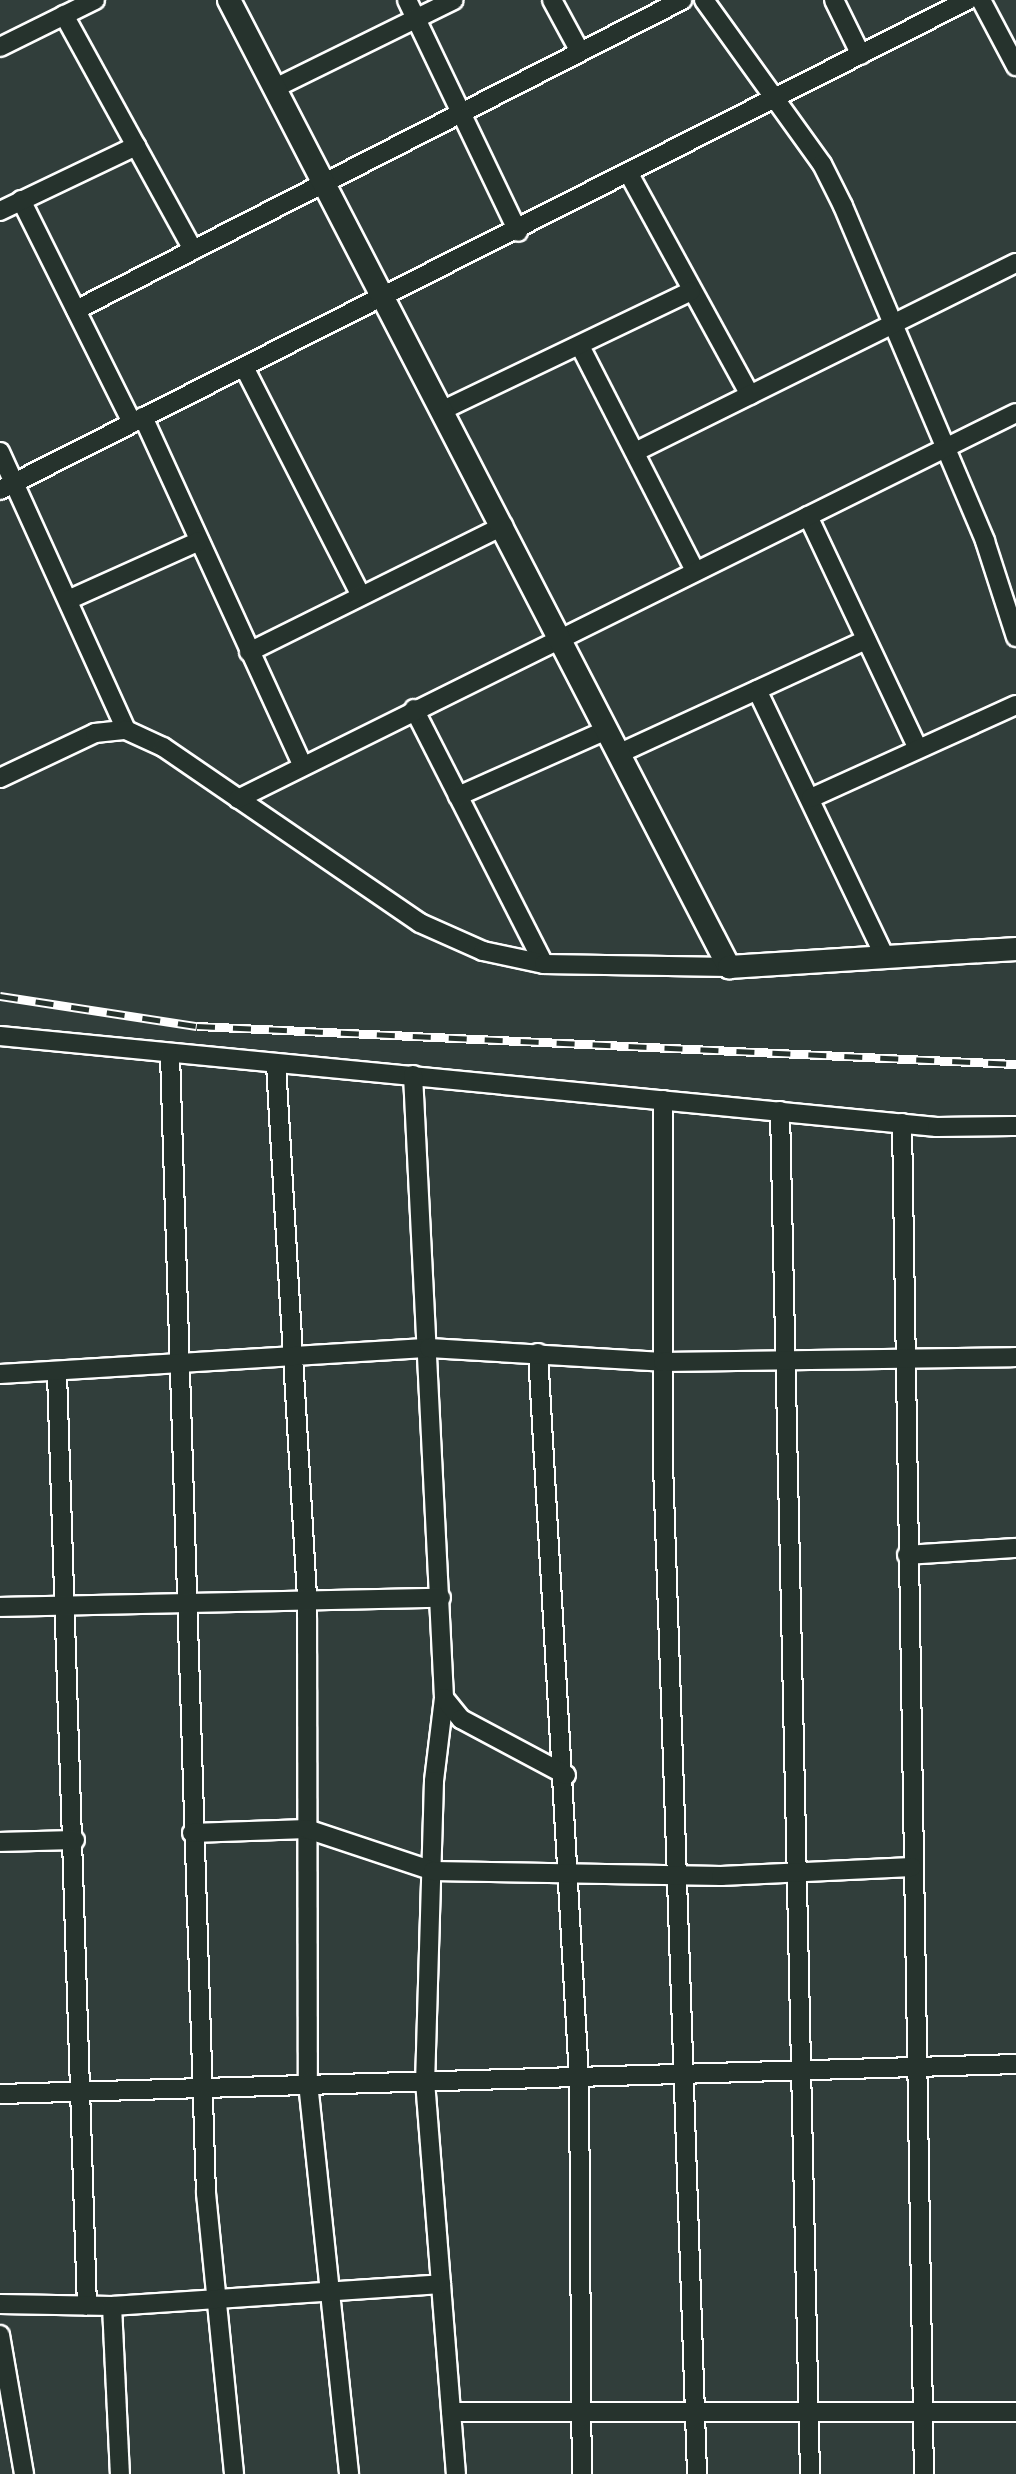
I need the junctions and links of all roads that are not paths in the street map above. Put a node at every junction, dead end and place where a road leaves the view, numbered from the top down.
1 (95, 0) edge
2 (229, 0) edge
3 (407, 0) edge
4 (454, 0) edge
5 (552, 0) edge
6 (682, 0) edge
7 (704, 0) edge
8 (834, 0) edge
9 (968, 0) edge
10 (981, 0) edge
11 (64, 15) junction
12 (417, 18) junction
13 (0, 47) edge
14 (579, 50) junction
15 (861, 55) junction
16 (1016, 66) edge
17 (275, 88) junction
18 (775, 99) junction
19 (461, 111) junction
20 (136, 146) junction
21 (629, 174) junction
22 (324, 182) junction
23 (21, 200) junction
24 (0, 211) edge
25 (518, 232) junction
26 (193, 250) junction
27 (1016, 263) edge
28 (691, 291) junction
29 (386, 301) junction
30 (76, 310) junction
31 (891, 324) junction
32 (580, 346) junction
33 (244, 367) junction
34 (750, 395) junction
35 (443, 410) junction
36 (1016, 413) edge
37 (138, 420) junction
38 (944, 450) junction
39 (0, 452) edge
40 (635, 452) junction
41 (8, 487) edge
42 (808, 516) junction
43 (503, 526) junction
44 (199, 541) junction
45 (695, 571) junction
46 (361, 596) junction
47 (68, 600) junction
48 (558, 636) junction
49 (1016, 637) edge
50 (866, 640) junction
51 (249, 652) junction
52 (757, 690) junction
53 (1016, 705) edge
54 (414, 709) junction
55 (126, 730) junction
56 (606, 730) junction
57 (917, 747) junction
58 (618, 754) junction
59 (302, 764) junction
60 (0, 778) edge
61 (458, 796) junction
62 (811, 798) junction
63 (238, 799) junction
64 (1016, 949) edge
65 (884, 955) junction
66 (544, 964) junction
67 (729, 967) junction
68 (0, 1036) edge
69 (170, 1055) junction
70 (276, 1064) junction
71 (413, 1075) junction
72 (663, 1100) junction
73 (780, 1111) junction
74 (902, 1123) junction
75 (1016, 1126) edge
76 (429, 1348) junction
77 (538, 1353) junction
78 (293, 1357) junction
79 (1016, 1357) edge
80 (663, 1362) junction
81 (780, 1363) junction
82 (904, 1363) junction
83 (178, 1365) junction
84 (57, 1373) junction
85 (0, 1374) edge
86 (1016, 1548) edge
87 (907, 1555) junction
88 (307, 1597) junction
89 (441, 1598) junction
90 (183, 1600) junction
91 (66, 1605) junction
92 (0, 1607) edge
93 (444, 1698) junction
94 (566, 1775) junction
95 (307, 1829) junction
96 (192, 1833) junction
97 (75, 1840) junction
98 (0, 1842) edge
99 (912, 1867) junction
100 (571, 1869) junction
101 (433, 1871) junction
102 (794, 1872) junction
103 (677, 1875) junction
104 (1016, 2064) edge
105 (916, 2067) junction
106 (802, 2070) junction
107 (688, 2074) junction
108 (579, 2077) junction
109 (425, 2081) junction
110 (308, 2083) junction
111 (202, 2088) junction
112 (83, 2091) junction
113 (0, 2094) edge
114 (441, 2284) junction
115 (335, 2293) junction
116 (211, 2299) junction
117 (0, 2304) edge
118 (87, 2306) junction
119 (112, 2306) junction
120 (0, 2335) edge
121 (696, 2410) junction
122 (807, 2410) junction
123 (451, 2412) junction
124 (921, 2412) junction
125 (1016, 2412) edge
126 (581, 2414) junction
127 (24, 2474) edge
128 (120, 2474) edge
129 (234, 2474) edge
130 (349, 2474) edge
131 (456, 2474) edge
132 (582, 2474) edge
133 (697, 2474) edge
134 (810, 2474) edge
135 (924, 2474) edge

1 - 11 street
2 - 17 street
3 - 12 street
4 - 12 street
5 - 14 street
6 - 14 street
7 - 18 street
8 - 15 street
9 - 15 street
10 - 16 street
11 - 13 street
11 - 20 street
12 - 17 street
12 - 19 street
14 - 19 street
15 - 18 street
17 - 22 street
18 - 21 street
18 - 31 street
19 - 22 street
19 - 25 street
20 - 23 street
20 - 26 street
21 - 25 street
21 - 28 street
22 - 26 street
22 - 29 street
23 - 24 street
23 - 30 street
25 - 29 street
26 - 30 street
27 - 31 street
28 - 32 street
28 - 34 street
29 - 33 street
29 - 35 street
30 - 37 street
31 - 34 street
31 - 38 street
32 - 35 street
32 - 40 street
33 - 37 street
33 - 46 street
34 - 40 street
35 - 43 street
36 - 38 street
37 - 41 street
37 - 44 street
38 - 42 street
38 - 49 street
39 - 41 street
40 - 45 street
41 - 47 street
42 - 45 street
42 - 50 street
43 - 46 street
43 - 48 street
44 - 47 street
44 - 51 street
45 - 48 street
46 - 51 street
47 - 55 street
48 - 54 street
48 - 56 street
50 - 52 street
50 - 57 street
51 - 59 street
52 - 58 street
52 - 62 street
53 - 57 street
54 - 59 street
54 - 61 street
55 - 60 street
55 - 63 street
56 - 58 street
56 - 61 street
57 - 62 street
58 - 67 street
59 - 63 street
61 - 66 street
62 - 65 street
63 - 66 street
64 - 65 street
65 - 67 street
66 - 67 street
68 - 69 street
69 - 70 street
69 - 83 street
70 - 71 street
70 - 78 street
71 - 72 street
71 - 76 street
72 - 73 street
72 - 80 street
73 - 74 street
73 - 81 street
74 - 75 street
74 - 82 street
76 - 77 street
76 - 78 street
76 - 89 street
77 - 80 street
77 - 94 street
78 - 83 street
78 - 88 street
79 - 82 street
80 - 81 street
80 - 103 street
81 - 82 street
81 - 102 street
82 - 87 street
83 - 84 street
83 - 90 street
84 - 85 street
84 - 91 street
86 - 87 street
87 - 99 street
88 - 89 street
88 - 90 street
88 - 95 street
89 - 93 street
90 - 91 street
90 - 96 street
91 - 92 street
91 - 97 street
93 - 94 street
93 - 101 street
94 - 100 street
95 - 96 street
95 - 101 street
95 - 110 street
96 - 111 street
97 - 98 street
97 - 112 street
99 - 102 street
99 - 105 street
100 - 101 street
100 - 103 street
100 - 108 street
101 - 109 street
102 - 103 street
102 - 106 street
103 - 107 street
104 - 105 street
105 - 106 street
105 - 124 street
106 - 107 street
106 - 122 street
107 - 108 street
107 - 121 street
108 - 109 street
108 - 126 street
109 - 110 street
109 - 114 street
110 - 111 street
110 - 115 street
111 - 112 street
111 - 116 street
112 - 113 street
112 - 118 street
114 - 115 street
114 - 123 street
115 - 116 street
115 - 130 street
116 - 119 street
116 - 129 street
117 - 118 street
118 - 119 street
119 - 128 street
120 - 127 street
121 - 122 street
121 - 126 street
121 - 133 street
122 - 124 street
122 - 134 street
123 - 126 street
123 - 131 street
124 - 125 street
124 - 135 street
126 - 132 street

